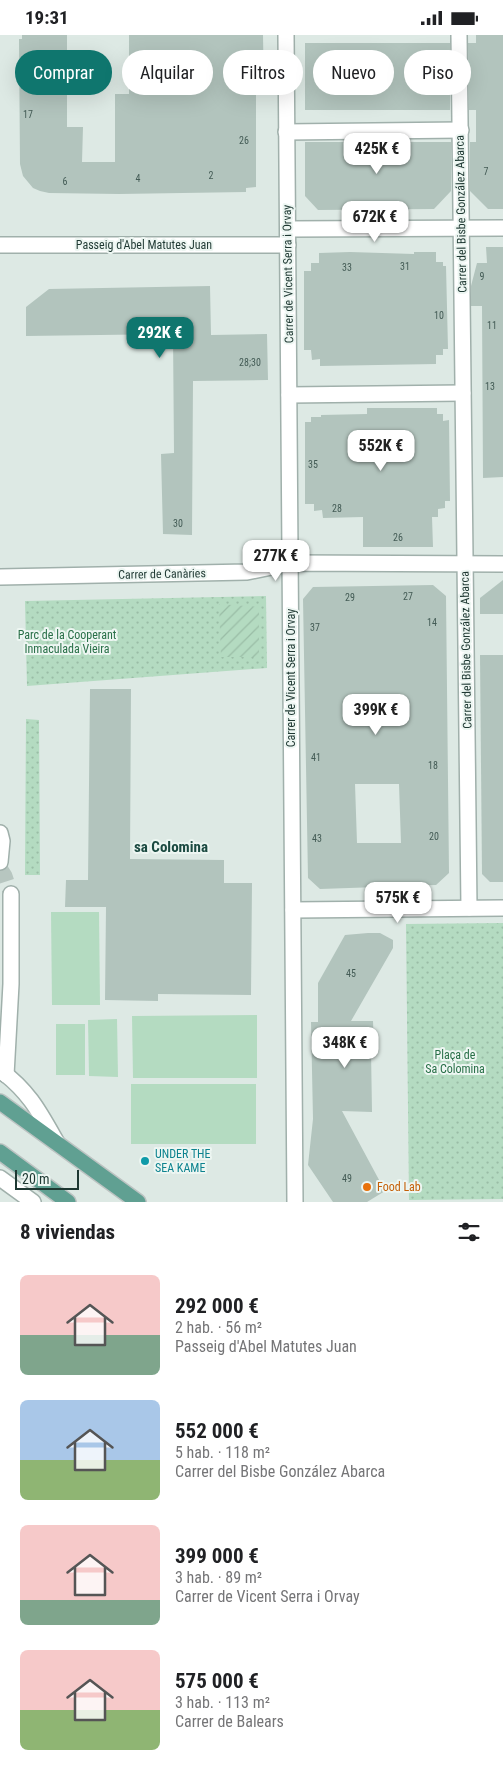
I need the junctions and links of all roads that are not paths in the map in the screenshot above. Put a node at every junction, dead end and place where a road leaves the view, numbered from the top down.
1 (286, 35) edge
2 (459, 35) edge
3 (460, 129) junction
4 (286, 131) junction
5 (462, 227) junction
6 (503, 228) edge
7 (288, 229) junction
8 (0, 245) edge
9 (288, 245) junction
10 (463, 393) junction
11 (289, 395) junction
12 (291, 563) junction
13 (465, 564) junction
14 (503, 564) edge
15 (0, 577) edge
16 (0, 833) edge
17 (0, 862) edge
18 (11, 894) tunnel mouth
19 (503, 907) edge
20 (469, 908) junction
21 (293, 910) junction
22 (0, 993) edge
23 (3, 1073) edge
24 (0, 1102) edge
25 (57, 1143) junction
26 (0, 1152) edge
27 (0, 1178) edge
28 (33, 1202) edge
29 (68, 1202) edge
30 (138, 1202) edge
31 (295, 1202) edge

1 - 4 street, Carrer de Vicent Serra i Orvay
2 - 3 street, Carrer del Bisbe González Abarca
3 - 4 street
3 - 5 street, Carrer del Bisbe González Abarca
4 - 7 street, Carrer de Vicent Serra i Orvay
5 - 6 street
5 - 7 street
5 - 10 street, Carrer del Bisbe González Abarca
7 - 9 street, Carrer de Vicent Serra i Orvay
8 - 9 street, Passeig d'Abel Matutes Juan
9 - 11 street, Carrer de Vicent Serra i Orvay
10 - 11 street
10 - 13 street, Carrer del Bisbe González Abarca
11 - 12 street, Carrer de Vicent Serra i Orvay
12 - 13 street, Carrer de Canàries
12 - 15 street, Carrer de Canàries
12 - 21 street, Carrer de Vicent Serra i Orvay
13 - 14 street, Carrer de Canàries
13 - 20 street, Carrer del Bisbe González Abarca
16 - 17 street
18 - 23 street
19 - 20 street
20 - 21 street
21 - 31 street, Carrer de Vicent Serra i Orvay
22 - 23 street
23 - 25 street
24 - 25 main road
25 - 30 main road
26 - 29 main road
27 - 28 street

